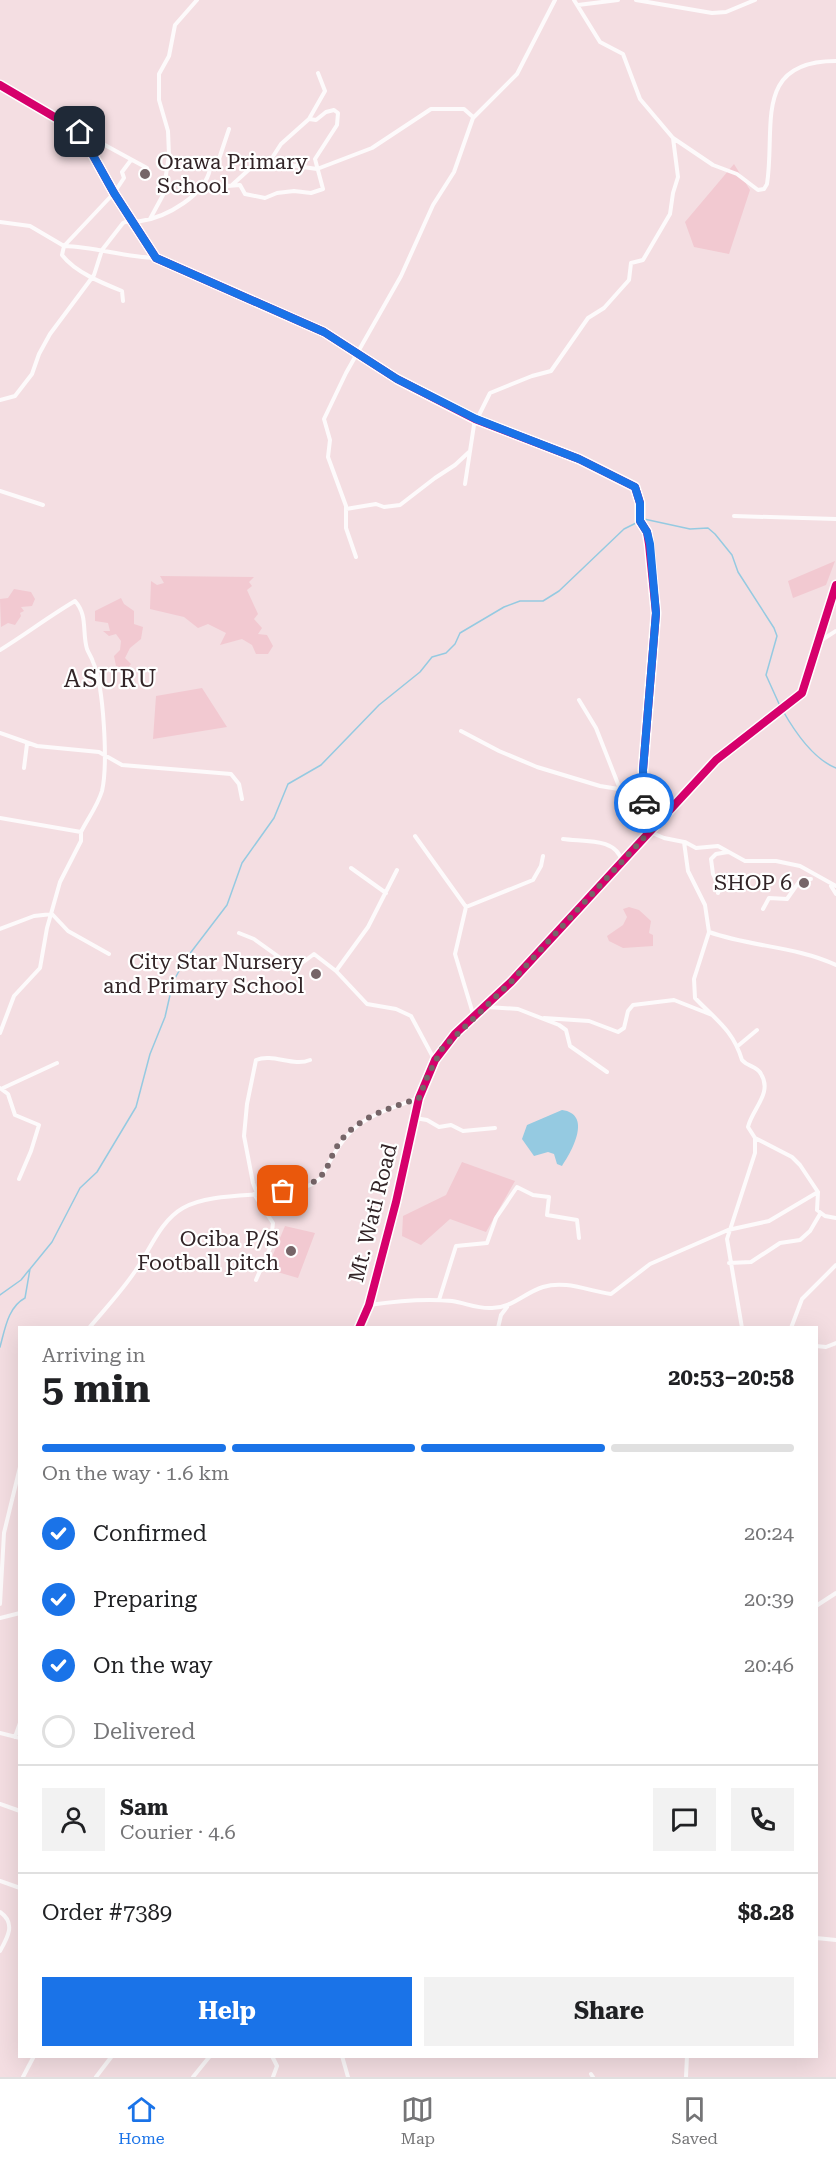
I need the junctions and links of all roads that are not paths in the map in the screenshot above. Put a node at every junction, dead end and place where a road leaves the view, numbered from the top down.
1 (197, 0) edge
2 (555, 0) edge
3 (574, 0) edge
4 (618, 0) edge
5 (636, 0) edge
6 (755, 0) edge
7 (578, 5) junction
8 (836, 61) edge
9 (318, 73) dead end
10 (0, 85) edge
11 (473, 118) junction
12 (309, 119) junction
13 (229, 129) dead end
14 (80, 132) junction
15 (673, 138) junction
16 (131, 160) junction
17 (269, 162) junction
18 (147, 168) dead end
19 (317, 169) junction
20 (232, 185) junction
21 (201, 188) junction
22 (114, 193) junction
23 (150, 219) junction
24 (132, 221) junction
25 (0, 222) edge
26 (64, 246) junction
27 (102, 249) junction
28 (156, 258) junction
29 (93, 276) junction
30 (123, 301) dead end
31 (358, 353) junction
32 (0, 400) edge
33 (476, 419) junction
34 (470, 451) junction
35 (465, 484) dead end
36 (0, 491) edge
37 (43, 505) dead end
38 (346, 509) junction
39 (734, 516) dead end
40 (836, 519) edge
41 (356, 557) dead end
42 (836, 585) edge
43 (836, 632) edge
44 (816, 644) junction
45 (0, 650) edge
46 (579, 700) dead end
47 (461, 731) dead end
48 (0, 733) edge
49 (27, 744) junction
50 (104, 754) junction
51 (24, 768) dead end
52 (620, 789) junction
53 (242, 799) dead end
54 (644, 805) junction
55 (663, 817) junction
56 (0, 818) edge
57 (81, 832) junction
58 (650, 832) junction
59 (415, 836) dead end
60 (563, 839) dead end
61 (684, 842) junction
62 (729, 852) junction
63 (543, 856) dead end
64 (623, 862) junction
65 (351, 868) dead end
66 (396, 870) dead end
67 (814, 878) junction
68 (807, 883) dead end
69 (836, 886) edge
70 (386, 893) junction
71 (718, 893) dead end
72 (836, 894) edge
73 (466, 907) junction
74 (763, 909) dead end
75 (52, 914) junction
76 (0, 929) edge
77 (709, 932) junction
78 (239, 933) dead end
79 (109, 954) dead end
80 (836, 964) edge
81 (336, 971) junction
82 (486, 1007) junction
83 (474, 1017) junction
84 (544, 1018) junction
85 (719, 1019) junction
86 (757, 1030) dead end
87 (0, 1033) edge
88 (739, 1045) junction
89 (310, 1060) dead end
90 (435, 1060) junction
91 (57, 1063) dead end
92 (607, 1072) dead end
93 (2, 1088) edge
94 (419, 1098) junction
95 (415, 1118) junction
96 (495, 1128) dead end
97 (755, 1138) junction
98 (18, 1179) dead end
99 (818, 1192) junction
100 (255, 1193) junction
101 (820, 1214) junction
102 (836, 1218) edge
103 (728, 1230) junction
104 (722, 1234) junction
105 (579, 1238) dead end
106 (727, 1239) junction
107 (729, 1263) junction
108 (836, 1265) edge
109 (256, 1280) dead end
110 (439, 1300) junction
111 (369, 1305) junction
112 (507, 1307) junction
113 (91, 1326) edge
114 (360, 1326) edge
115 (498, 1326) edge
116 (742, 1326) edge
117 (792, 1326) edge
118 (836, 1343) edge
119 (818, 1346) edge
120 (18, 1475) edge
121 (836, 1593) edge
122 (0, 1604) edge
123 (818, 1605) edge
124 (18, 1614) edge
125 (0, 1618) edge
126 (0, 1733) edge
127 (17, 1737) edge
128 (0, 1804) edge
129 (18, 1810) edge
130 (0, 1881) edge
131 (18, 1886) edge
132 (0, 1912) edge
133 (818, 1938) edge
134 (836, 1940) edge
135 (0, 1951) edge
136 (33, 2058) edge
137 (110, 2058) edge
138 (208, 2058) edge
139 (273, 2058) edge
140 (343, 2058) edge
141 (687, 2058) edge
142 (23, 2077) edge
143 (96, 2077) edge
144 (193, 2077) edge
145 (273, 2077) edge
146 (348, 2077) edge
147 (686, 2077) edge

1 - 23 street
2 - 11 street
3 - 7 street
4 - 7 street
5 - 6 street
7 - 15 street
8 - 15 street
9 - 12 street
10 - 14 street
11 - 19 street
11 - 31 street
12 - 17 street
12 - 19 street
13 - 21 street
14 - 16 street
14 - 22 street
15 - 33 street
16 - 18 street
16 - 22 street
17 - 19 street
17 - 20 street
19 - 20 street
20 - 21 street
21 - 23 street
22 - 24 street
22 - 26 street
23 - 24 street
24 - 27 street
24 - 28 street
25 - 26 street
26 - 27 street
26 - 29 street
27 - 28 street
27 - 29 street
28 - 31 street
29 - 30 street
29 - 32 street
31 - 33 street
31 - 38 street
33 - 34 street
33 - 54 street
34 - 35 street
34 - 38 street
36 - 37 street
38 - 41 street
39 - 40 street
42 - 44 street, Mt. Wati Road
43 - 44 street
44 - 55 street, Mt. Wati Road
45 - 50 street
46 - 52 street
47 - 52 street
48 - 49 street
49 - 50 street
49 - 51 street
50 - 53 street
50 - 57 street
52 - 54 street
54 - 55 street
55 - 58 street, Mt. Wati Road
56 - 57 street
57 - 75 street
58 - 61 street
58 - 64 street, Mt. Wati Road
59 - 73 street
60 - 64 street
61 - 62 street
61 - 77 street
62 - 67 street
62 - 71 street
63 - 73 street
64 - 82 street, Mt. Wati Road
65 - 70 street
66 - 70 street
67 - 68 street
67 - 69 street
67 - 72 street
67 - 74 street
70 - 81 street
73 - 83 street
75 - 76 street
75 - 79 street
75 - 87 street
77 - 80 street
77 - 85 street
78 - 81 street
81 - 90 street
82 - 83 street, Mt. Wati Road
82 - 84 street
83 - 90 street, Mt. Wati Road
84 - 85 street
84 - 92 street
85 - 88 street
86 - 88 street
88 - 97 street
89 - 100 street
90 - 94 street, Mt. Wati Road
91 - 93 street
93 - 98 street
94 - 95 street, Mt. Wati Road
94 - 100 street
95 - 96 street
95 - 111 street, Mt. Wati Road
97 - 99 street
97 - 103 street
99 - 101 street
99 - 103 street
100 - 109 street
100 - 113 street
101 - 102 street
101 - 107 street
103 - 104 street
103 - 106 street
104 - 106 street
104 - 112 street
105 - 110 street
106 - 107 street
107 - 116 street
108 - 117 street
110 - 111 street
110 - 112 street
111 - 114 street, Mt. Wati Road
112 - 115 street
118 - 119 street
120 - 122 street
121 - 123 street
124 - 125 street
126 - 127 street
128 - 129 street
130 - 131 street
132 - 135 street
133 - 134 street
136 - 142 street
137 - 143 street
138 - 144 street
139 - 145 street
140 - 146 street
141 - 147 street

